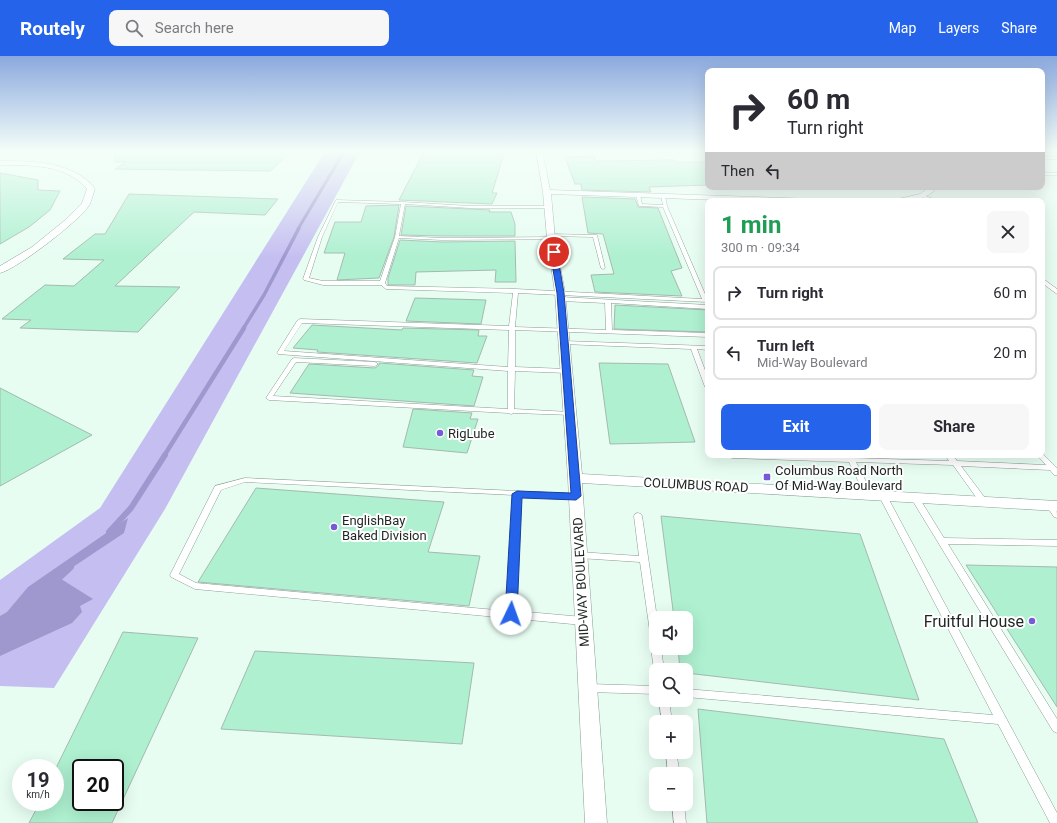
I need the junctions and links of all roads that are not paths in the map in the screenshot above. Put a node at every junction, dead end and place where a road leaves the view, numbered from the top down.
1 (89, 186) edge
2 (546, 186) edge
3 (930, 190) edge
4 (547, 192) junction
5 (638, 195) junction
6 (663, 196) junction
7 (923, 196) junction
8 (723, 198) edge
9 (914, 198) edge
10 (928, 198) edge
11 (402, 203) junction
12 (665, 206) junction
13 (548, 208) junction
14 (397, 237) junction
15 (551, 237) junction
16 (603, 268) dead end
17 (0, 270) edge
18 (1045, 282) edge
19 (382, 283) junction
20 (516, 292) junction
21 (1057, 292) edge
22 (560, 296) junction
23 (608, 301) junction
24 (705, 307) edge
25 (512, 329) junction
26 (563, 331) junction
27 (609, 332) junction
28 (705, 335) edge
29 (564, 343) junction
30 (694, 348) junction
31 (705, 348) edge
32 (513, 371) junction
33 (567, 371) junction
34 (705, 379) edge
35 (511, 412) junction
36 (570, 414) junction
37 (850, 458) edge
38 (951, 458) edge
39 (1044, 458) edge
40 (955, 463) junction
41 (1055, 471) edge
42 (575, 478) junction
43 (517, 494) junction
44 (876, 495) junction
45 (576, 496) junction
46 (914, 498) junction
47 (984, 502) junction
48 (1055, 509) edge
49 (638, 516) dead end
50 (943, 541) junction
51 (1057, 543) edge
52 (579, 555) junction
53 (644, 559) junction
54 (651, 611) edge
55 (511, 614) junction
56 (583, 621) junction
57 (588, 688) junction
58 (649, 690) edge
59 (693, 694) edge
60 (1000, 720) junction
61 (1057, 728) edge
62 (679, 811) edge
63 (596, 823) edge
64 (680, 823) edge
65 (1056, 823) edge

1 - 17 street
2 - 4 street, MID-WAY BOULEVARD
3 - 7 street
4 - 5 street
4 - 13 street, MID-WAY BOULEVARD
5 - 6 street
5 - 12 lane
6 - 8 street
6 - 12 lane
7 - 9 street
7 - 10 lane
11 - 13 lane
11 - 14 lane
11 - 19 lane
12 - 22 lane
13 - 15 street, MID-WAY BOULEVARD
14 - 15 lane
14 - 19 lane
15 - 16 lane
15 - 22 street, MID-WAY BOULEVARD
18 - 21 lane
19 - 20 lane
20 - 22 lane
20 - 25 lane
22 - 23 lane
22 - 26 street, MID-WAY BOULEVARD
23 - 24 lane
23 - 27 lane
25 - 26 lane
25 - 32 lane
25 - 32 lane
26 - 27 lane
26 - 29 street, MID-WAY BOULEVARD
27 - 28 lane
29 - 30 lane
29 - 33 street, MID-WAY BOULEVARD
30 - 31 lane
30 - 34 lane
32 - 33 lane
32 - 35 lane
32 - 35 lane
33 - 36 street, MID-WAY BOULEVARD
35 - 36 lane
36 - 42 street, MID-WAY BOULEVARD
37 - 40 lane
37 - 44 lane
38 - 40 lane
39 - 41 lane
40 - 41 lane
40 - 47 lane
42 - 44 street, COLUMBUS ROAD
42 - 45 street, MID-WAY BOULEVARD
43 - 45 lane
43 - 55 lane
43 - 55 lane
44 - 46 street, COLUMBUS ROAD
44 - 60 lane
45 - 52 street, MID-WAY BOULEVARD
46 - 47 street, COLUMBUS ROAD
46 - 50 lane
47 - 48 street, COLUMBUS ROAD
49 - 53 lane
50 - 51 lane
50 - 61 lane
52 - 53 lane
52 - 56 street, MID-WAY BOULEVARD
53 - 54 lane
55 - 56 lane
56 - 57 street, MID-WAY BOULEVARD
57 - 58 lane
57 - 63 street, MID-WAY BOULEVARD
59 - 60 lane
60 - 65 lane
62 - 64 lane

